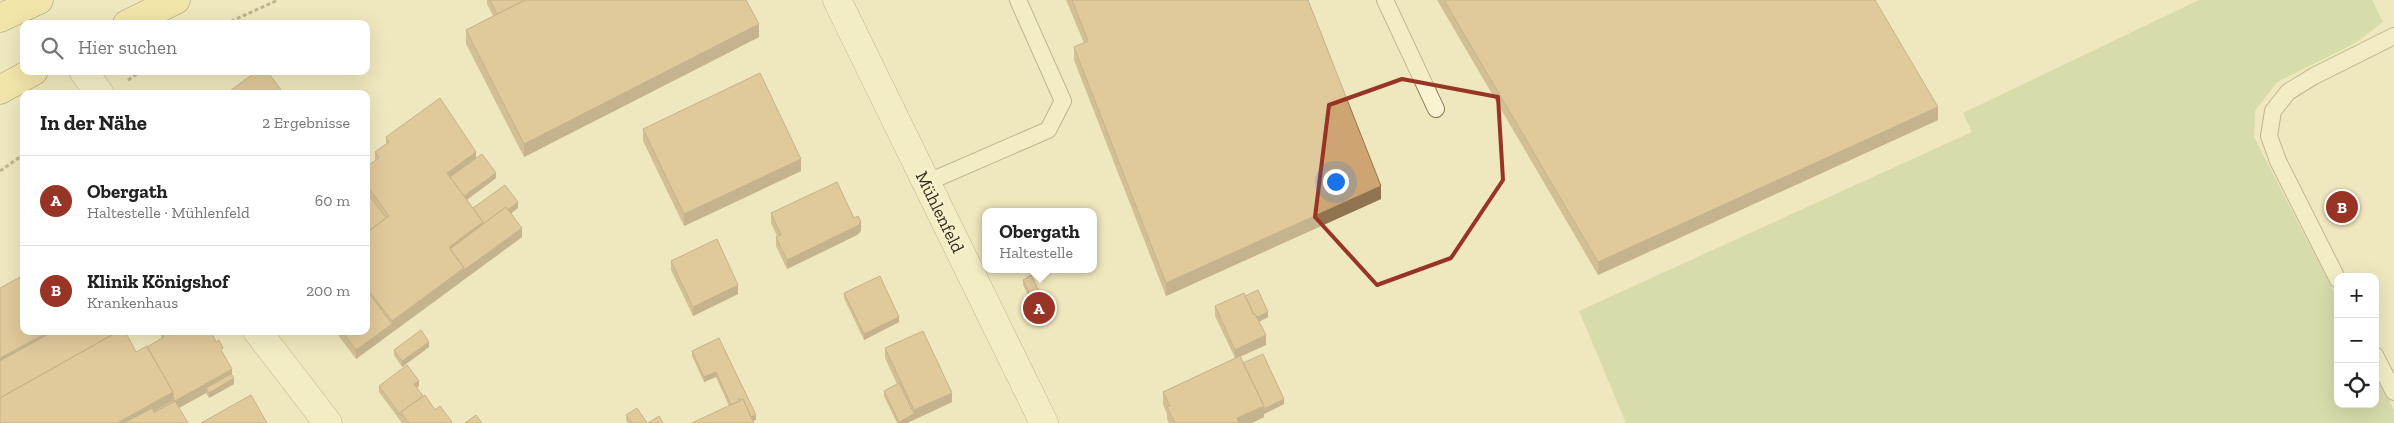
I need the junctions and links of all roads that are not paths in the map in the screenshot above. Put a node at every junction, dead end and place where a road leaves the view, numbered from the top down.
1 (39, 0) edge
2 (176, 0) edge
3 (837, 0) edge
4 (1018, 0) edge
5 (1386, 0) edge
6 (0, 18) edge
7 (135, 20) edge
8 (2394, 36) edge
9 (27, 75) edge
10 (86, 75) edge
11 (0, 90) edge
12 (97, 90) edge
13 (1436, 109) dead end
14 (926, 183) junction
15 (2334, 273) edge
16 (259, 335) edge
17 (2379, 363) edge
18 (2394, 392) edge
19 (328, 423) edge
20 (1044, 423) edge

1 - 6 main road
2 - 7 main road
3 - 14 street, Mühlenfeld
4 - 14 lane
5 - 13 lane
8 - 15 lane
9 - 11 main road
10 - 12 street
14 - 20 street, Mühlenfeld
16 - 19 street
17 - 18 lane

